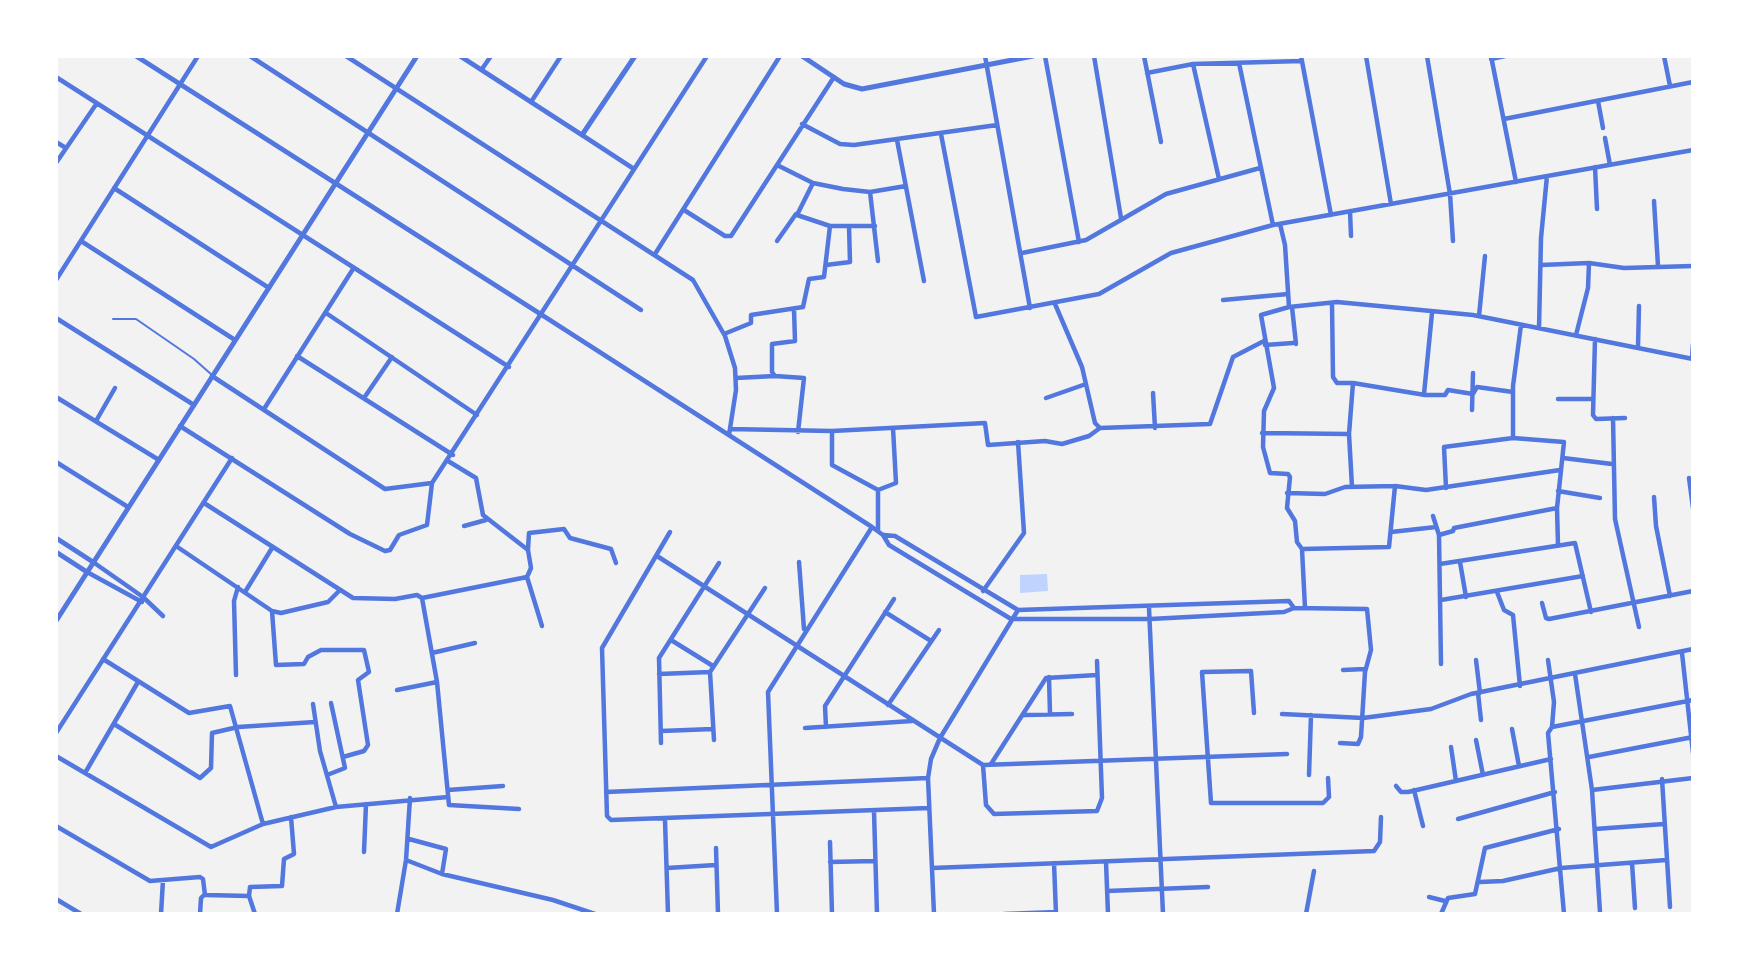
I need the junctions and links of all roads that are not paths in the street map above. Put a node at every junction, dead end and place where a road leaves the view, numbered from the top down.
1 (136, 56) edge
2 (198, 56) edge
3 (250, 56) edge
4 (346, 56) edge
5 (417, 56) edge
6 (460, 56) edge
7 (491, 56) edge
8 (561, 56) edge
9 (635, 56) edge
10 (707, 56) edge
11 (780, 56) edge
12 (802, 56) edge
13 (985, 56) edge
14 (1033, 56) edge
15 (1045, 56) edge
16 (1094, 56) edge
17 (1144, 56) edge
18 (1366, 56) edge
19 (1427, 56) edge
20 (1505, 56) edge
21 (1664, 56) edge
22 (1491, 57) edge
23 (1301, 59) edge
24 (1238, 63) junction
25 (1193, 64) junction
26 (987, 66) junction
27 (482, 69) junction
28 (1147, 73) junction
29 (56, 77) edge
30 (834, 77) junction
31 (1693, 82) edge
32 (180, 85) junction
33 (1670, 86) junction
34 (396, 89) junction
35 (1598, 101) junction
36 (531, 102) junction
37 (97, 103) junction
38 (1504, 119) junction
39 (802, 124) junction
40 (997, 125) junction
41 (1602, 128) dead end
42 (368, 133) junction
43 (941, 134) junction
44 (582, 135) junction
45 (148, 136) junction
46 (1605, 138) dead end
47 (897, 140) junction
48 (56, 142) edge
49 (1161, 142) dead end
50 (66, 148) junction
51 (1693, 150) edge
52 (56, 163) edge
53 (777, 165) junction
54 (1609, 165) junction
55 (1595, 167) junction
56 (1260, 168) junction
57 (634, 169) junction
58 (1547, 176) junction
59 (1219, 179) junction
60 (1516, 182) junction
61 (813, 183) junction
62 (334, 185) junction
63 (906, 186) junction
64 (114, 188) junction
65 (870, 192) junction
66 (1450, 194) junction
67 (1654, 201) dead end
68 (1391, 204) junction
69 (1597, 209) dead end
70 (684, 210) junction
71 (1350, 211) junction
72 (796, 214) junction
73 (1331, 215) junction
74 (1121, 218) junction
75 (603, 220) junction
76 (1277, 224) junction
77 (830, 226) junction
78 (849, 226) junction
79 (875, 226) junction
80 (1351, 236) dead end
81 (302, 237) junction
82 (80, 241) junction
83 (1453, 241) dead end
84 (777, 242) dead end
85 (1079, 242) junction
86 (1022, 253) junction
87 (655, 254) junction
88 (1485, 256) dead end
89 (878, 261) dead end
90 (1589, 262) junction
91 (574, 265) junction
92 (826, 265) junction
93 (1541, 265) junction
94 (1658, 266) junction
95 (1693, 266) edge
96 (353, 270) junction
97 (57, 276) edge
98 (924, 281) dead end
99 (269, 288) junction
100 (1289, 294) junction
101 (1223, 300) dead end
102 (1332, 303) junction
103 (1055, 304) junction
104 (1639, 306) dead end
105 (1290, 307) junction
106 (1030, 308) junction
107 (794, 309) junction
108 (641, 310) dead end
109 (326, 313) junction
110 (1432, 313) junction
111 (542, 315) junction
112 (1479, 316) junction
113 (56, 318) edge
114 (113, 319) dead end
115 (1521, 325) junction
116 (1539, 328) junction
117 (724, 334) junction
118 (1576, 335) junction
119 (1595, 339) junction
120 (235, 340) junction
121 (1264, 343) junction
122 (1693, 344) edge
123 (1637, 347) junction
124 (297, 356) junction
125 (392, 357) junction
126 (1692, 359) edge
127 (509, 367) junction
128 (1473, 373) dead end
129 (212, 376) junction
130 (775, 376) junction
131 (737, 378) junction
132 (1353, 383) junction
133 (1086, 384) junction
134 (115, 388) dead end
135 (1513, 391) junction
136 (1153, 393) dead end
137 (1424, 394) junction
138 (1473, 394) junction
139 (56, 397) edge
140 (364, 398) junction
141 (1046, 398) dead end
142 (1558, 399) dead end
143 (1592, 400) junction
144 (194, 405) junction
145 (264, 409) junction
146 (1472, 410) dead end
147 (477, 415) junction
148 (1613, 418) junction
149 (1625, 418) dead end
150 (96, 421) junction
151 (180, 426) junction
152 (893, 428) junction
153 (1100, 428) junction
154 (1155, 428) junction
155 (832, 431) junction
156 (730, 432) junction
157 (798, 432) junction
158 (1262, 433) junction
159 (1349, 434) junction
160 (1513, 438) junction
161 (1018, 442) junction
162 (453, 455) junction
163 (232, 458) junction
164 (1563, 458) junction
165 (159, 460) junction
166 (449, 461) junction
167 (56, 462) edge
168 (1612, 464) junction
169 (1560, 470) junction
170 (1689, 478) dead end
171 (432, 483) junction
172 (1395, 486) junction
173 (1352, 487) junction
174 (1446, 488) junction
175 (878, 490) junction
176 (1558, 491) junction
177 (1287, 493) junction
178 (1654, 497) dead end
179 (1600, 498) dead end
180 (204, 503) junction
181 (1693, 504) edge
182 (128, 507) junction
183 (1557, 508) junction
184 (1433, 516) dead end
185 (486, 520) junction
186 (464, 526) dead end
187 (872, 527) junction
188 (1436, 527) junction
189 (878, 531) junction
190 (670, 532) dead end
191 (1391, 532) junction
192 (883, 535) junction
193 (1439, 535) junction
194 (56, 538) edge
195 (1558, 545) junction
196 (176, 546) junction
197 (272, 548) junction
198 (1302, 549) junction
199 (528, 550) junction
200 (56, 552) edge
201 (657, 556) junction
202 (93, 562) junction
203 (799, 562) dead end
204 (1460, 562) junction
205 (617, 563) dead end
206 (719, 563) dead end
207 (937, 563) junction
208 (1440, 564) junction
209 (87, 572) junction
210 (932, 572) junction
211 (1583, 576) junction
212 (527, 577) junction
213 (238, 587) junction
214 (704, 587) junction
215 (765, 588) dead end
216 (339, 591) junction
217 (983, 591) junction
218 (1693, 591) edge
219 (245, 592) junction
220 (1497, 592) junction
221 (1670, 596) junction
222 (1466, 597) junction
223 (422, 598) junction
224 (145, 599) junction
225 (894, 599) dead end
226 (1441, 600) junction
227 (139, 603) junction
228 (1542, 603) dead end
229 (1633, 604) junction
230 (1149, 608) junction
231 (1294, 608) junction
232 (1305, 608) junction
233 (1018, 610) junction
234 (272, 611) junction
235 (885, 612) junction
236 (1591, 612) junction
237 (747, 614) junction
238 (163, 616) dead end
239 (1011, 619) junction
240 (1150, 619) junction
241 (56, 621) edge
242 (542, 626) dead end
243 (1639, 627) dead end
244 (804, 630) junction
245 (939, 630) dead end
246 (671, 640) junction
247 (931, 641) junction
248 (475, 643) dead end
249 (795, 645) junction
250 (1693, 649) edge
251 (432, 653) junction
252 (1682, 653) junction
253 (103, 659) junction
254 (1476, 660) dead end
255 (1548, 660) dead end
256 (1097, 661) dead end
257 (1441, 664) dead end
258 (713, 666) junction
259 (1365, 669) junction
260 (1343, 670) dead end
261 (709, 672) junction
262 (659, 674) junction
263 (1574, 674) junction
264 (236, 675) dead end
265 (843, 676) junction
266 (1097, 676) junction
267 (1049, 677) junction
268 (1552, 679) junction
269 (138, 682) junction
270 (437, 682) junction
271 (1520, 686) junction
272 (397, 690) dead end
273 (1479, 693) junction
274 (1691, 700) edge
275 (331, 703) dead end
276 (313, 704) dead end
277 (888, 705) junction
278 (1072, 713) dead end
279 (1254, 713) dead end
280 (1049, 714) junction
281 (1282, 714) dead end
282 (1023, 715) junction
283 (1311, 715) junction
284 (1364, 718) junction
285 (1481, 720) dead end
286 (912, 721) junction
287 (315, 722) junction
288 (1584, 722) junction
289 (114, 724) junction
290 (1552, 726) junction
291 (238, 727) junction
292 (826, 727) junction
293 (806, 728) dead end
294 (713, 729) junction
295 (1512, 729) dead end
296 (661, 731) junction
297 (56, 733) edge
298 (1692, 737) edge
299 (940, 738) junction
300 (714, 740) dead end
301 (1476, 740) dead end
302 (661, 743) dead end
303 (1340, 743) dead end
304 (1451, 747) dead end
305 (1693, 753) edge
306 (1287, 754) dead end
307 (56, 756) edge
308 (343, 757) junction
309 (1208, 757) junction
310 (1589, 757) junction
311 (1154, 759) junction
312 (1551, 759) junction
313 (1100, 761) junction
314 (991, 764) junction
315 (983, 765) junction
316 (1519, 766) junction
317 (85, 773) junction
318 (327, 775) junction
319 (1310, 775) dead end
320 (1483, 775) junction
321 (928, 778) junction
322 (1328, 778) dead end
323 (1693, 778) edge
324 (1662, 779) junction
325 (1456, 781) junction
326 (503, 786) dead end
327 (774, 786) junction
328 (1396, 786) dead end
329 (448, 790) junction
330 (1415, 790) junction
331 (1592, 790) junction
332 (606, 792) junction
333 (1555, 792) junction
334 (448, 797) junction
335 (410, 798) junction
336 (366, 804) junction
337 (336, 807) junction
338 (929, 807) junction
339 (519, 809) dead end
340 (874, 811) junction
341 (774, 815) junction
342 (291, 817) junction
343 (1381, 817) dead end
344 (1458, 819) dead end
345 (665, 820) junction
346 (263, 824) junction
347 (1664, 824) junction
348 (56, 826) edge
349 (1423, 826) dead end
350 (1559, 829) junction
351 (1595, 829) junction
352 (409, 839) junction
353 (830, 842) dead end
354 (716, 848) dead end
355 (364, 852) dead end
356 (1160, 859) junction
357 (406, 860) junction
358 (1666, 860) junction
359 (876, 861) junction
360 (830, 862) junction
361 (1107, 862) junction
362 (1054, 863) junction
363 (1632, 863) junction
364 (716, 865) junction
365 (1597, 866) junction
366 (667, 868) junction
367 (1561, 868) junction
368 (932, 869) junction
369 (1314, 871) dead end
370 (442, 874) junction
371 (163, 880) junction
372 (1480, 882) junction
373 (1208, 887) dead end
374 (1163, 888) junction
375 (1107, 891) junction
376 (204, 895) junction
377 (248, 897) junction
378 (1429, 897) dead end
379 (56, 899) edge
380 (1445, 901) junction
381 (1670, 907) dead end
382 (1635, 908) dead end
383 (1600, 912) edge
384 (1056, 913) edge
385 (81, 914) edge
386 (161, 914) edge
387 (201, 914) edge
388 (255, 914) edge
389 (397, 914) edge
390 (595, 914) edge
391 (668, 914) edge
392 (718, 914) edge
393 (778, 914) edge
394 (832, 914) edge
395 (877, 914) edge
396 (934, 914) edge
397 (1004, 914) edge
398 (1037, 914) edge
399 (1108, 914) edge
400 (1163, 914) edge
401 (1306, 914) edge
402 (1441, 914) edge
403 (1564, 914) edge

1 - 32 street
2 - 32 street
3 - 42 street
4 - 34 street
5 - 34 street
6 - 27 street
7 - 27 street
8 - 36 street
9 - 44 street
10 - 57 street
11 - 70 street
12 - 30 street
13 - 26 street
14 - 26 street
15 - 85 street
16 - 74 street
17 - 28 street
18 - 68 street
19 - 66 street
20 - 22 street
21 - 33 street
22 - 38 street
23 - 24 street
23 - 73 street
24 - 25 street
24 - 56 street
25 - 28 street
25 - 59 street
26 - 30 street
26 - 40 street
27 - 36 street
28 - 49 street
29 - 37 street
30 - 39 street
31 - 33 street
32 - 45 street
32 - 62 street
33 - 35 street
34 - 42 street
34 - 75 street
35 - 38 street
35 - 41 street
36 - 44 street
37 - 45 street
37 - 50 street
38 - 60 street
39 - 47 street
39 - 53 street
40 - 43 street
40 - 86 street
42 - 62 street
42 - 91 street
43 - 47 street
43 - 106 street
44 - 57 street
45 - 64 street
45 - 81 street
46 - 54 street
47 - 63 street
48 - 50 street
50 - 52 street
51 - 54 street
53 - 61 street
53 - 70 street
54 - 55 street
55 - 58 street
55 - 69 street
56 - 59 street
56 - 76 street
57 - 75 street
58 - 60 street
58 - 93 street
59 - 74 street
60 - 66 street
61 - 65 street
61 - 72 street
62 - 81 street
62 - 111 street
63 - 65 street
63 - 98 street
64 - 82 street
64 - 99 street
65 - 79 street
66 - 68 street
66 - 83 street
67 - 94 street
68 - 71 street
70 - 87 street
71 - 73 street
71 - 80 street
72 - 77 street
72 - 84 street
73 - 76 street
74 - 85 street
75 - 87 street
75 - 91 street
76 - 100 street
76 - 103 street
77 - 78 street
77 - 92 street
78 - 79 street
78 - 92 street
79 - 89 street
81 - 96 street
81 - 99 street
82 - 97 street
82 - 120 street
85 - 86 street
86 - 106 street
87 - 117 street
88 - 112 street
90 - 93 street
90 - 94 street
90 - 118 street
91 - 108 street
91 - 111 street
92 - 107 street
93 - 116 street
94 - 95 street
96 - 109 street
96 - 127 street
99 - 120 street
100 - 101 street
100 - 105 street
102 - 105 street
102 - 110 street
102 - 132 street
103 - 106 street
103 - 133 street
104 - 123 street
105 - 121 street
105 - 121 street
107 - 117 street
107 - 130 street
109 - 124 street
109 - 125 street
110 - 112 street
110 - 137 street
111 - 127 street
111 - 156 street
112 - 115 street
113 - 144 street
114 - 129 lane
115 - 116 street
115 - 135 street
116 - 118 street
117 - 131 street
118 - 119 street
119 - 123 street
119 - 143 street
120 - 129 street
121 - 154 street
121 - 158 street
122 - 126 street
123 - 126 street
124 - 140 street
124 - 145 street
125 - 140 street
125 - 147 street
127 - 147 street
128 - 138 street
129 - 144 street
129 - 145 street
130 - 131 street
130 - 157 street
131 - 156 street
132 - 137 street
132 - 159 street
133 - 141 street
133 - 153 street
134 - 150 street
135 - 138 street
135 - 160 street
136 - 154 street
137 - 138 street
138 - 146 street
139 - 150 street
140 - 162 street
142 - 143 street
143 - 148 street
144 - 151 street
145 - 171 street
147 - 162 street
148 - 149 street
148 - 168 street
150 - 165 street
151 - 163 street
151 - 165 street
152 - 155 street
152 - 161 street
152 - 175 street
153 - 154 street
153 - 161 street
155 - 157 street
155 - 175 street
156 - 157 street
156 - 187 street
158 - 159 street
158 - 177 street
159 - 173 street
160 - 164 street
160 - 174 street
161 - 217 street
162 - 166 street
163 - 171 street
163 - 180 street
164 - 168 street
164 - 169 street
165 - 182 street
166 - 171 street
166 - 185 street
167 - 182 street
168 - 229 street
169 - 174 street
169 - 176 street
170 - 181 street
172 - 173 street
172 - 174 street
172 - 191 street
173 - 177 street
175 - 189 street
176 - 179 street
176 - 183 street
177 - 198 street
178 - 221 street
180 - 196 street
180 - 197 street
182 - 202 street
183 - 193 street
183 - 195 street
184 - 188 street
185 - 186 street
185 - 199 street
187 - 189 street
187 - 244 street
188 - 191 street
188 - 193 street
189 - 192 street
190 - 201 street
191 - 198 street
192 - 207 street
192 - 210 street
193 - 208 street
194 - 202 street
195 - 204 street
195 - 211 street
196 - 213 street
196 - 224 street
197 - 216 street
197 - 219 street
198 - 232 street
199 - 205 street
199 - 212 street
200 - 209 street
201 - 214 street
201 - 332 street
202 - 209 street
202 - 224 street
203 - 244 street
204 - 208 street
204 - 222 street
206 - 214 street
207 - 210 street
207 - 217 street
208 - 226 street
209 - 227 street
209 - 241 street
210 - 239 street
211 - 220 street
211 - 236 street
212 - 223 street
212 - 242 street
213 - 219 street
213 - 264 street
214 - 237 street
214 - 246 street
215 - 237 street
216 - 223 street
216 - 234 street
217 - 233 street
218 - 221 street
219 - 234 street
220 - 222 street
220 - 271 street
221 - 229 street
222 - 226 street
223 - 251 street
224 - 227 street
224 - 238 street
225 - 235 street
226 - 257 street
227 - 253 street
228 - 236 street
229 - 236 street
229 - 243 street
230 - 231 street
230 - 233 street
230 - 240 street
231 - 232 street
231 - 240 street
232 - 259 street
233 - 239 street
234 - 308 street
235 - 247 street
235 - 265 street
237 - 249 street
237 - 258 street
239 - 240 street
239 - 299 street
240 - 311 street
244 - 249 street
245 - 247 street
246 - 258 street
246 - 262 street
247 - 277 street
248 - 251 street
249 - 265 street
249 - 327 street
250 - 252 street
251 - 270 street
252 - 263 street
252 - 274 street
253 - 269 street
253 - 297 street
254 - 273 street
255 - 268 street
256 - 266 street
258 - 261 street
259 - 260 street
259 - 284 street
261 - 262 street
261 - 294 street
262 - 296 street
263 - 268 street
263 - 288 street
265 - 277 street
265 - 292 street
266 - 267 street
266 - 313 street
267 - 280 street
267 - 282 street
268 - 271 street
268 - 290 street
269 - 289 street
269 - 291 street
270 - 272 street
270 - 329 street
271 - 273 street
273 - 284 street
273 - 285 street
274 - 288 street
274 - 298 street
275 - 308 street
276 - 287 street
277 - 286 street
278 - 280 street
279 - 309 street
280 - 282 street
281 - 283 street
282 - 314 street
283 - 284 street
283 - 319 street
284 - 303 street
286 - 292 street
286 - 299 street
287 - 291 street
287 - 318 street
288 - 290 street
288 - 310 street
289 - 291 street
289 - 317 street
290 - 312 street
291 - 346 street
292 - 293 street
294 - 296 street
294 - 300 street
295 - 316 street
296 - 302 street
298 - 305 street
298 - 310 street
299 - 315 street
299 - 321 street
301 - 320 street
304 - 325 street
306 - 309 street
307 - 317 street
308 - 318 street
309 - 311 street
309 - 322 street
310 - 331 street
311 - 313 street
311 - 356 street
312 - 316 street
312 - 333 street
313 - 314 street
313 - 315 street
314 - 315 street
316 - 320 street
317 - 346 street
318 - 337 street
320 - 325 street
321 - 327 street
321 - 338 street
323 - 324 street
324 - 331 street
324 - 347 street
325 - 330 street
326 - 329 street
327 - 332 street
327 - 341 street
328 - 330 street
329 - 334 street
330 - 349 street
331 - 351 street
332 - 345 street
333 - 344 street
333 - 350 street
334 - 335 street
334 - 339 street
335 - 336 street
335 - 352 street
336 - 337 street
336 - 355 street
337 - 342 street
338 - 340 street
338 - 368 street
340 - 341 street
340 - 359 street
341 - 345 street
341 - 393 street
342 - 346 street
342 - 377 street
343 - 356 street
345 - 366 street
347 - 351 street
347 - 358 street
348 - 371 street
350 - 367 street
350 - 372 street
351 - 365 street
352 - 357 street
352 - 370 street
353 - 360 street
354 - 364 street
356 - 361 street
356 - 374 street
357 - 370 street
357 - 389 street
358 - 363 street
358 - 381 street
359 - 360 street
359 - 395 street
360 - 394 street
361 - 362 street
361 - 375 street
362 - 368 street
362 - 384 street
363 - 365 street
363 - 382 street
364 - 366 street
364 - 392 street
365 - 367 street
365 - 383 street
366 - 391 street
367 - 372 street
367 - 403 street
368 - 396 street
369 - 401 street
370 - 390 street
371 - 376 street
371 - 386 street
372 - 380 street
373 - 374 street
374 - 375 street
374 - 400 street
375 - 399 street
376 - 377 street
376 - 387 street
377 - 388 street
378 - 380 street
379 - 385 street
380 - 402 street
384 - 398 street
397 - 398 street

